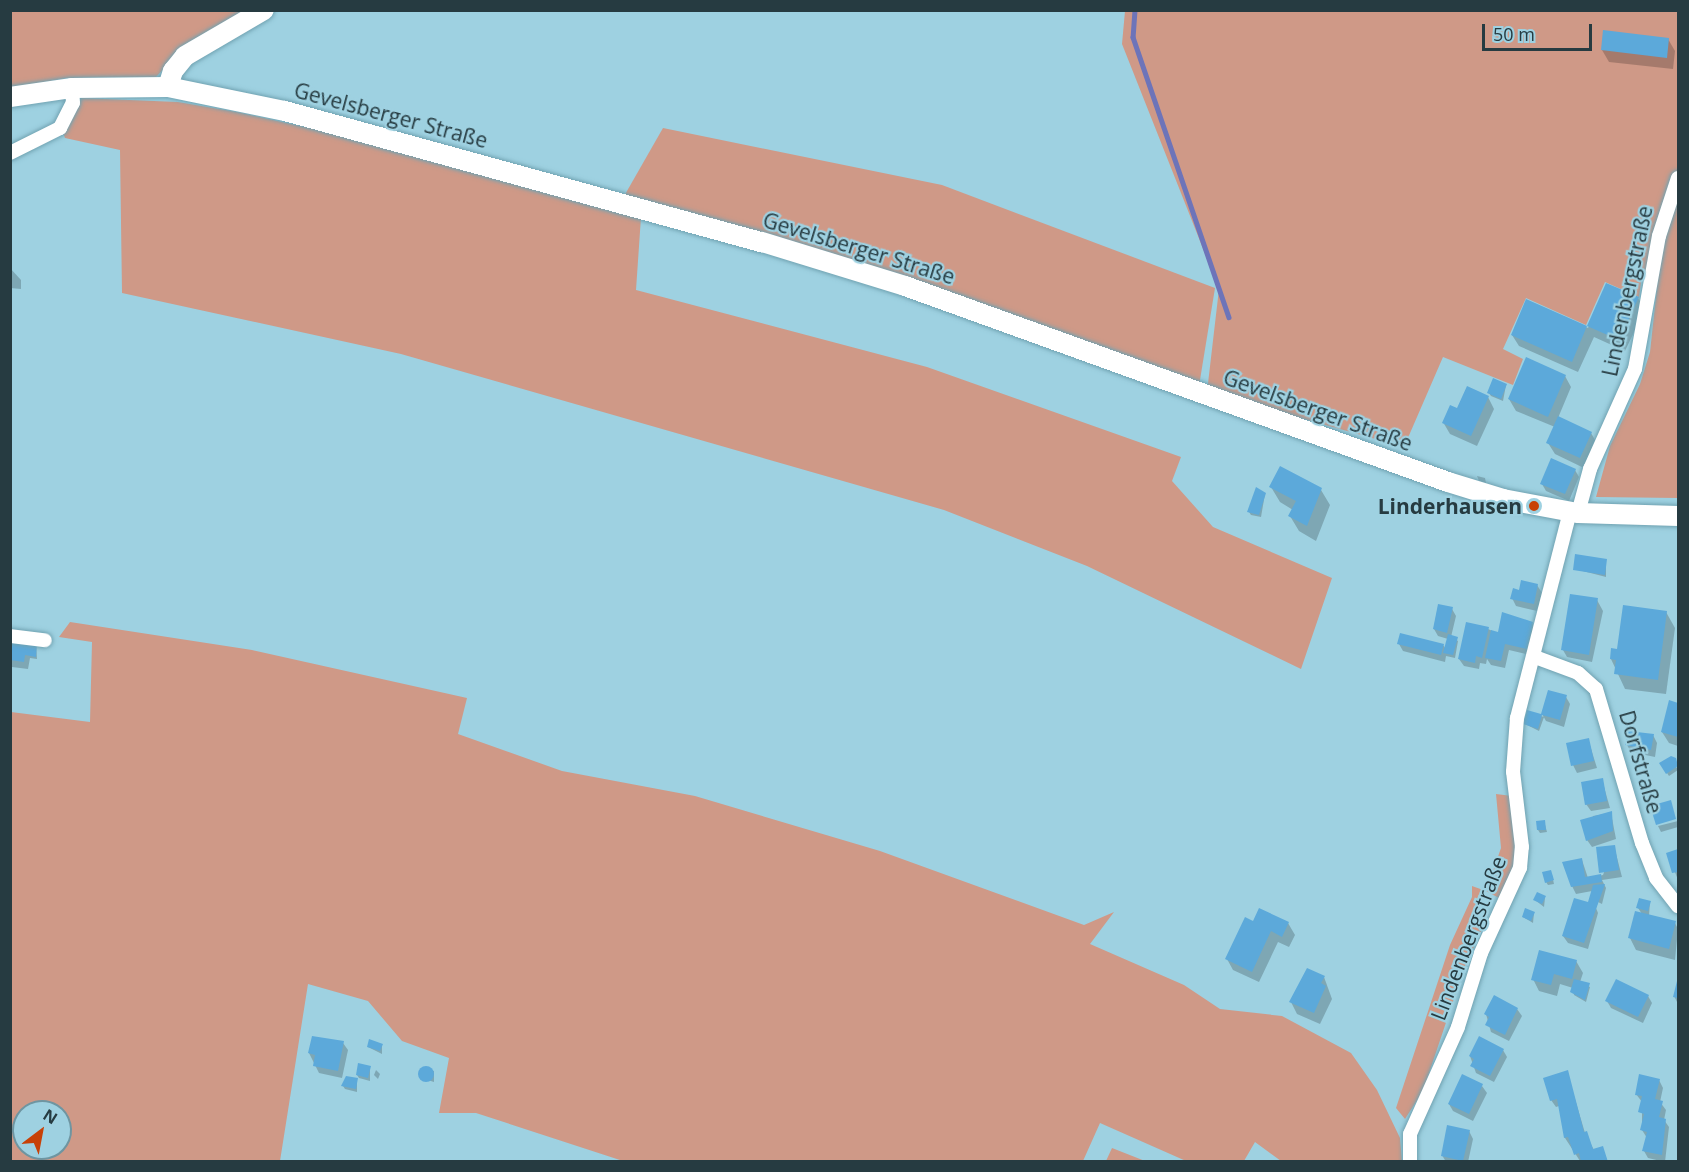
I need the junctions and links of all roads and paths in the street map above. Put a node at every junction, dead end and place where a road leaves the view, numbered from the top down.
1 (264, 10) edge
2 (168, 87) junction
3 (72, 88) junction
4 (10, 97) edge
5 (10, 153) edge
6 (1678, 178) edge
7 (1574, 512) junction
8 (1678, 516) edge
9 (10, 636) edge
10 (45, 640) dead end
11 (1535, 657) junction
12 (1678, 906) edge
13 (1410, 1161) edge

1 - 2 main road
2 - 3 main road, Gevelsberger Straße
2 - 7 main road, Gevelsberger Straße
3 - 4 main road, Gevelsberger Straße
3 - 5 street
6 - 7 street, Lindenbergstraße
7 - 8 main road, Gevelsberger Straße
7 - 11 street, Lindenbergstraße
9 - 10 street
11 - 12 street, Dorfstraße
11 - 13 street, Lindenbergstraße

